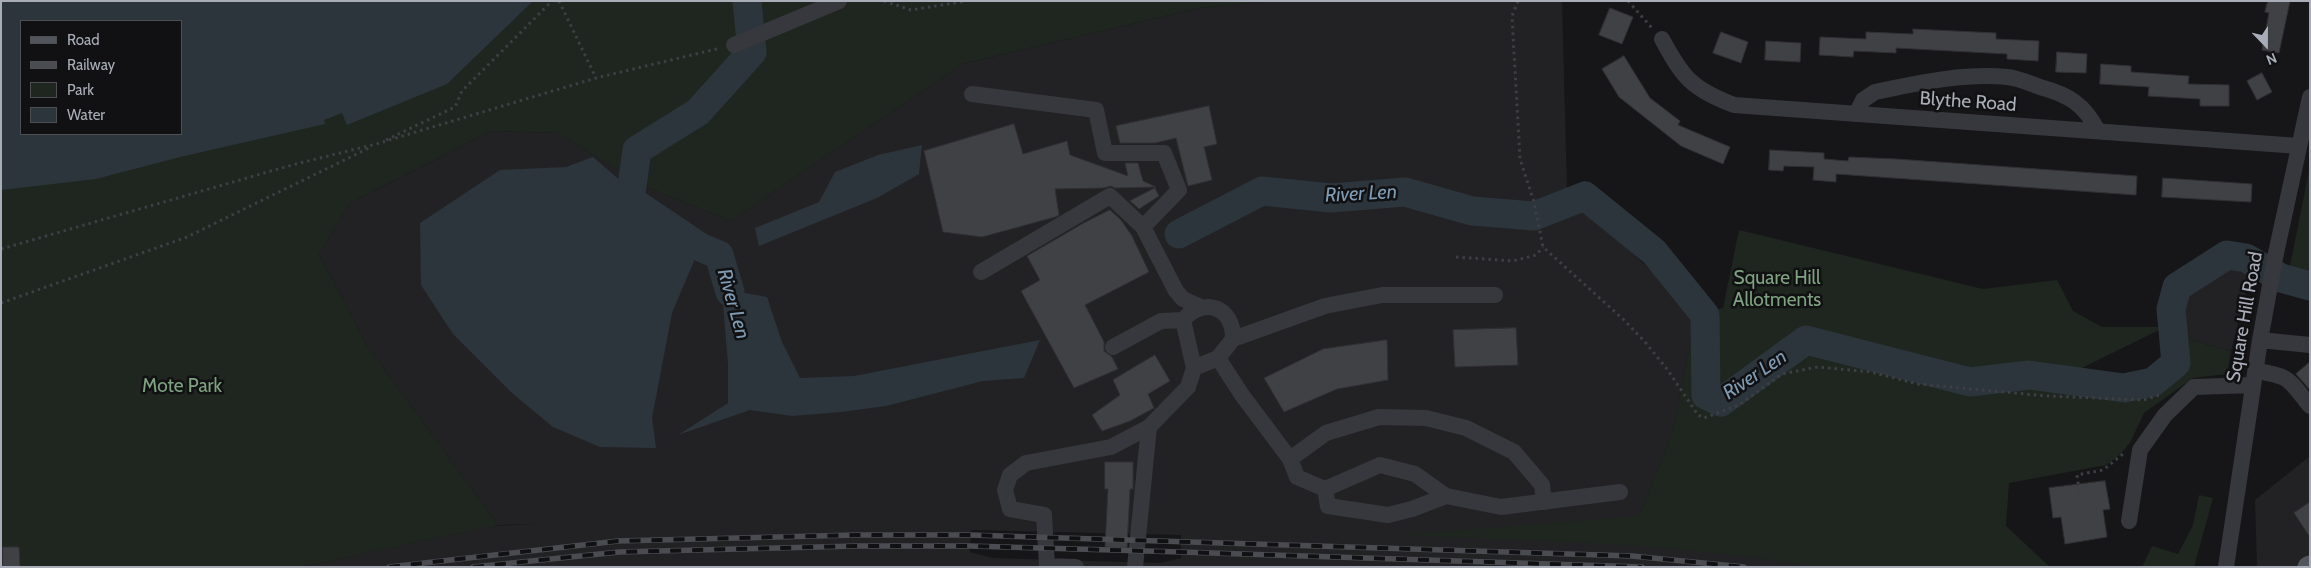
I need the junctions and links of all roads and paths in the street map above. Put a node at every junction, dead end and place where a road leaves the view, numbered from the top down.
1 (552, 1) edge
2 (559, 1) edge
3 (839, 1) edge
4 (884, 1) edge
5 (967, 1) edge
6 (1518, 1) edge
7 (1628, 1) edge
8 (1662, 39) joint
9 (734, 45) joint
10 (596, 78) junction
11 (972, 94) dead end
12 (2310, 97) edge
13 (1856, 114) junction
14 (2098, 131) junction
15 (376, 144) junction
16 (2299, 146) junction
17 (1143, 227) junction
18 (1543, 247) junction
19 (1, 249) edge
20 (1456, 257) dead end
21 (981, 272) dead end
22 (1495, 295) dead end
23 (1, 303) edge
24 (1202, 307) junction
25 (1183, 320) junction
26 (1233, 339) junction
27 (2260, 340) junction
28 (2310, 345) edge
29 (1114, 347) dead end
30 (1218, 358) junction
31 (1194, 368) junction
32 (2254, 378) junction
33 (2194, 387) junction
34 (2310, 406) edge
35 (1149, 427) junction
36 (1290, 459) junction
37 (1326, 489) junction
38 (1620, 492) dead end
39 (1446, 496) junction
40 (1544, 502) junction
41 (2129, 521) dead end
42 (2230, 546) junction
43 (1076, 567) edge
44 (1135, 567) edge
45 (2226, 567) edge
46 (2239, 567) edge

1 - 15 path
2 - 10 path
3 - 9 street
4 - 5 path
6 - 18 path
7 - 8 path
8 - 13 street, Blythe Road
9 - 10 path
10 - 15 path
11 - 17 street
12 - 16 street, Square Hill Road
13 - 14 street, Blythe Road
13 - 14 street
14 - 16 street, Blythe Road
15 - 19 path
15 - 23 path
16 - 27 street, Square Hill Road
17 - 21 street
17 - 24 street
18 - 20 path
18 - 33 path
22 - 26 street
24 - 25 street
24 - 26 street
25 - 29 street
25 - 31 street
26 - 30 street
27 - 28 street
27 - 32 street, Square Hill Road
30 - 31 street
30 - 36 street
31 - 35 street
32 - 33 street
32 - 34 street
32 - 42 street, Square Hill Road
33 - 41 street
35 - 43 street
35 - 44 street
36 - 37 street
36 - 40 street
37 - 39 street
37 - 39 street
38 - 40 street
39 - 40 street
42 - 45 street, Square Hill Road
42 - 46 street

